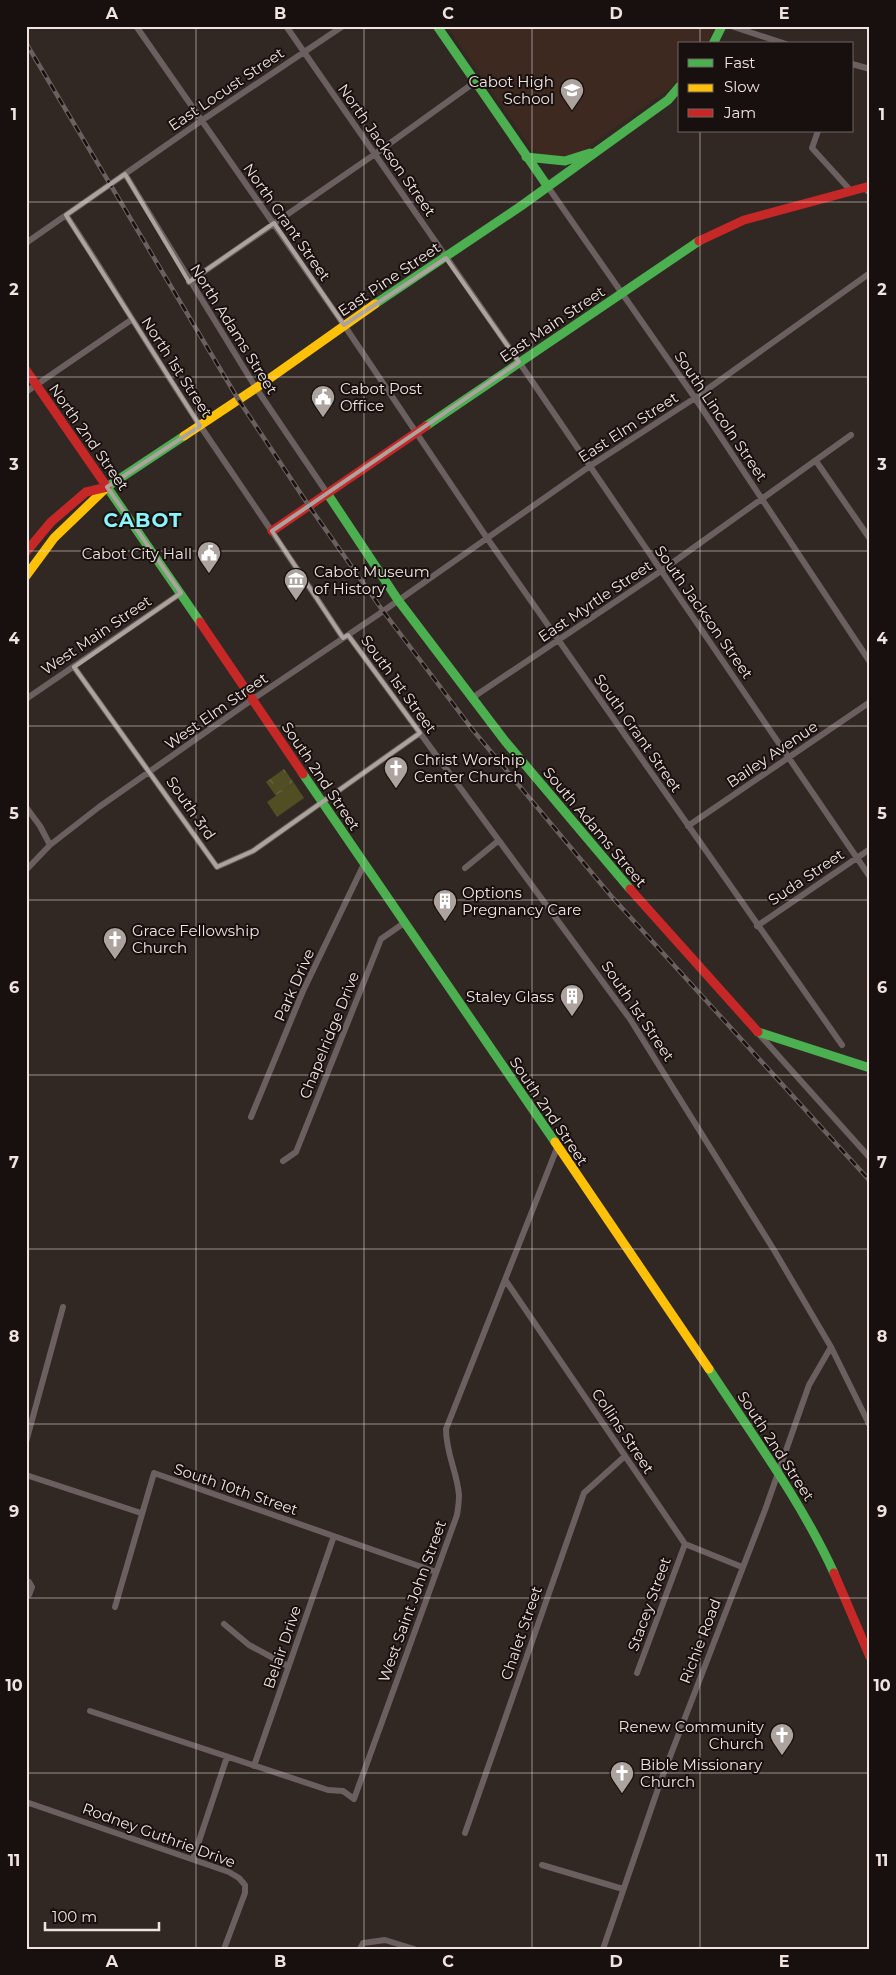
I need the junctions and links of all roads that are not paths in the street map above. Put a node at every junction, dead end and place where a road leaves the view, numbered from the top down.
1 (136, 26) edge
2 (286, 26) edge
3 (343, 26) edge
4 (437, 26) edge
5 (722, 26) edge
6 (731, 26) edge
7 (714, 42) edge
8 (780, 42) edge
9 (304, 53) junction
10 (854, 65) edge
11 (870, 70) edge
12 (475, 82) junction
13 (678, 88) edge
14 (200, 121) junction
15 (818, 132) edge
16 (597, 151) junction
17 (375, 154) junction
18 (526, 156) junction
19 (124, 174) junction
20 (548, 187) junction
21 (868, 189) edge
22 (851, 191) junction
23 (66, 216) junction
24 (274, 224) junction
25 (26, 243) edge
26 (446, 258) junction
27 (870, 273) edge
28 (189, 282) junction
29 (623, 293) junction
30 (131, 320) junction
31 (344, 325) junction
32 (519, 362) junction
33 (26, 370) edge
34 (36, 385) junction
35 (256, 388) junction
36 (26, 392) edge
37 (695, 398) junction
38 (200, 426) junction
39 (415, 433) junction
40 (851, 435) dead end
41 (816, 461) junction
42 (590, 466) junction
43 (107, 487) junction
44 (327, 493) junction
45 (763, 500) junction
46 (272, 530) junction
47 (487, 538) junction
48 (870, 539) edge
49 (26, 552) edge
50 (660, 572) junction
51 (26, 576) edge
52 (182, 593) junction
53 (398, 600) junction
54 (346, 636) junction
55 (559, 641) junction
56 (870, 662) edge
57 (74, 667) junction
58 (472, 698) junction
59 (26, 699) edge
60 (253, 699) junction
61 (870, 702) edge
62 (420, 733) junction
63 (789, 756) junction
64 (150, 772) junction
65 (321, 802) junction
66 (26, 807) edge
67 (688, 826) junction
68 (498, 841) junction
69 (50, 846) junction
70 (870, 849) edge
71 (857, 858) junction
72 (364, 864) junction
73 (465, 868) dead end
74 (26, 870) edge
75 (870, 876) edge
76 (404, 923) junction
77 (757, 926) junction
78 (756, 1031) junction
79 (842, 1045) dead end
80 (870, 1068) edge
81 (251, 1117) dead end
82 (557, 1148) junction
83 (870, 1158) edge
84 (283, 1161) dead end
85 (506, 1281) junction
86 (63, 1307) dead end
87 (831, 1347) junction
88 (870, 1426) edge
89 (26, 1442) edge
90 (625, 1456) junction
91 (778, 1473) junction
92 (26, 1475) edge
93 (141, 1513) junction
94 (334, 1536) junction
95 (685, 1544) junction
96 (742, 1566) junction
97 (436, 1572) junction
98 (26, 1580) edge
99 (26, 1596) edge
100 (114, 1607) dead end
101 (224, 1624) dead end
102 (870, 1657) edge
103 (288, 1666) junction
104 (637, 1674) dead end
105 (90, 1711) dead end
106 (227, 1757) junction
107 (254, 1766) junction
108 (26, 1802) edge
109 (465, 1833) dead end
110 (194, 1859) junction
111 (542, 1865) dead end
112 (623, 1889) junction
113 (605, 1948) edge
114 (224, 1949) edge
115 (360, 1949) edge
116 (414, 1949) edge

1 - 14 street, North Grant Street
2 - 9 street, North Jackson Street
3 - 9 street, East Locust Street
4 - 12 main road
5 - 7 main road
6 - 8 street
9 - 14 street, East Locust Street
9 - 17 street, North Jackson Street
10 - 11 street
12 - 17 street
12 - 18 main road
13 - 16 main road, East Pine Street
14 - 19 street, East Locust Street
14 - 24 street, North Grant Street
15 - 22 street
16 - 18 main road
16 - 20 main road, East Pine Street
17 - 24 street
17 - 26 street, North Jackson Street
18 - 20 main road
19 - 23 street, East Locust Street
19 - 28 street, North Adams Street
20 - 26 main road, East Pine Street
20 - 29 street, South Lincoln Street
21 - 22 main road, East Main Street
22 - 29 main road, East Main Street
23 - 25 street, East Locust Street
23 - 30 street, North 1st Street
24 - 28 street
24 - 31 street, North Grant Street
26 - 31 main road, East Pine Street
26 - 32 street, North Jackson Street
27 - 37 street, East Elm Street
28 - 35 street, North Adams Street
29 - 32 main road, East Main Street
29 - 37 street, South Lincoln Street
30 - 34 street
30 - 38 street, North 1st Street
31 - 35 main road, East Pine Street
31 - 39 street, North Grant Street
32 - 39 main road, East Main Street
32 - 42 street, South Jackson Street
33 - 34 main road, North 2nd Street
34 - 36 street
34 - 43 main road, North 2nd Street
35 - 38 main road, East Pine Street
35 - 44 street, North Adams Street
37 - 42 street, East Elm Street
37 - 45 street, South Lincoln Street
38 - 43 main road, East Pine Street
38 - 46 street, North 1st Street
39 - 44 main road, East Main Street
39 - 47 street, South Grant Street
40 - 41 street, East Myrtle Street
41 - 45 street, East Myrtle Street
41 - 48 street
42 - 47 street, East Elm Street
42 - 50 street, South Jackson Street
43 - 49 main road
43 - 51 main road
43 - 52 main road, North 2nd Street
44 - 46 main road, East Main Street
44 - 53 main road, South Adams Street
45 - 50 street, East Myrtle Street
45 - 56 street, South Lincoln Street
46 - 54 street, South 1st Street
47 - 53 street, East Elm Street
47 - 55 street, South Grant Street
50 - 55 street, East Myrtle Street
50 - 63 street, South Jackson Street
52 - 57 street, West Main Street
52 - 60 main road, South 2nd Street
53 - 54 street, West Elm Street
53 - 58 main road, South Adams Street
54 - 60 street, West Elm Street
54 - 62 street, South 1st Street
55 - 58 street, East Myrtle Street
55 - 67 street, South Grant Street
57 - 59 street, West Main Street
57 - 64 street, South 3rd
58 - 78 main road, South Adams Street
60 - 64 street, West Elm Street
60 - 65 main road, South 2nd Street
61 - 63 street, Bailey Avenue
62 - 65 street
62 - 68 street, South 1st Street
63 - 67 street, Bailey Avenue
63 - 71 street, South Jackson Street
64 - 65 street, South 3rd
64 - 69 street, West Elm Street
65 - 72 main road, South 2nd Street
66 - 69 street
67 - 77 street, South Grant Street
68 - 73 street
68 - 87 street, South 1st Street
69 - 74 street, West Elm Street
70 - 71 street, Suda Street
71 - 75 street, South Jackson Street
71 - 77 street, Suda Street
72 - 76 main road, South 2nd Street
72 - 81 street, Park Drive
76 - 82 main road, South 2nd Street
76 - 84 street, Chapelridge Drive
77 - 79 street, South Grant Street
78 - 80 main road
78 - 83 street, South Adams Street
82 - 85 street, West Saint John Street
82 - 91 main road, South 2nd Street
85 - 90 street, Collins Street
85 - 97 street, West Saint John Street
86 - 89 street
87 - 88 street, South 1st Street
87 - 91 street, Richie Road
90 - 95 street, Collins Street
90 - 109 street, Chalet Street
91 - 96 street, Richie Road
91 - 102 main road, South 2nd Street
92 - 93 street
93 - 94 street, South 10th Street
93 - 100 street
94 - 97 street, South 10th Street
94 - 103 street, Belair Drive
95 - 96 street
95 - 104 street, Stacey Street
96 - 112 street, Richie Road
97 - 107 street, West Saint John Street
98 - 99 street
101 - 103 street
103 - 107 street, Belair Drive
105 - 106 street, West Saint John Street
106 - 107 street, West Saint John Street
106 - 110 street
108 - 110 street, Rodney Guthrie Drive
110 - 114 street, Rodney Guthrie Drive
111 - 112 street
112 - 113 street, Richie Road
115 - 116 street

